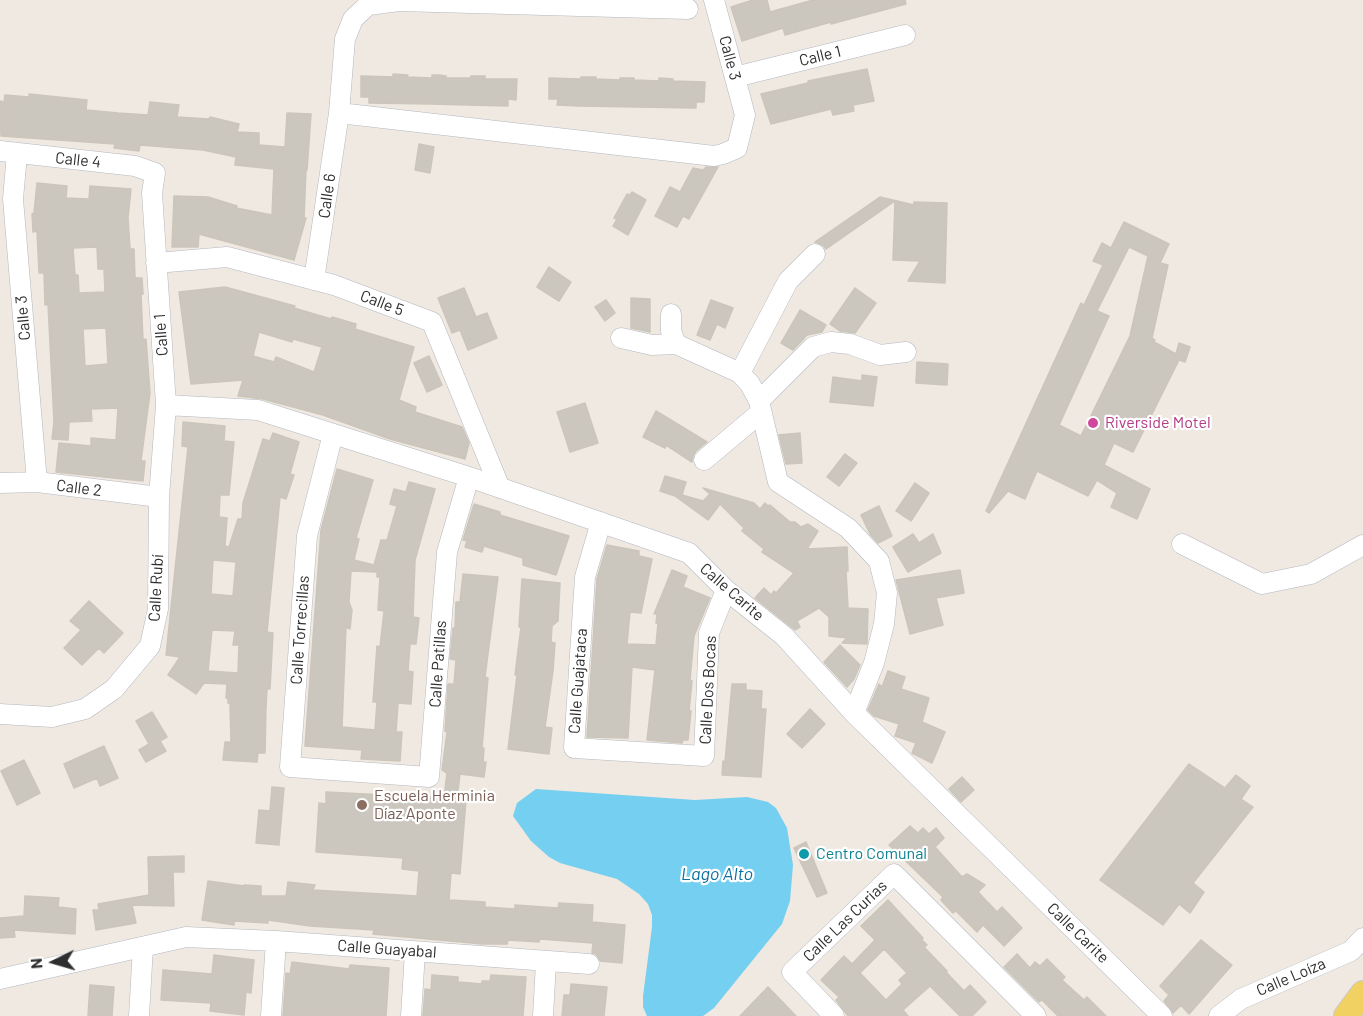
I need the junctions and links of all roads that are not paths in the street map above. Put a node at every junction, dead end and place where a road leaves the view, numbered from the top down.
1 (714, 0) edge
2 (399, 1) edge
3 (688, 9) dead end
4 (905, 35) dead end
5 (735, 77) junction
6 (339, 112) junction
7 (8, 153) edge
8 (155, 173) joint
9 (815, 254) dead end
10 (156, 262) junction
11 (314, 280) junction
12 (670, 314) dead end
13 (621, 338) dead end
14 (676, 344) junction
15 (906, 352) dead end
16 (740, 372) junction
17 (166, 405) junction
18 (760, 407) junction
19 (333, 434) junction
20 (704, 460) dead end
21 (469, 477) junction
22 (37, 482) junction
23 (0, 483) edge
24 (500, 488) junction
25 (159, 497) junction
26 (601, 522) junction
27 (1182, 544) dead end
28 (1363, 545) edge
29 (726, 590) junction
30 (854, 713) junction
31 (0, 714) edge
32 (704, 756) joint
33 (352, 771) joint
34 (1363, 938) edge
35 (276, 941) junction
36 (143, 947) junction
37 (415, 951) junction
38 (546, 962) junction
39 (589, 964) dead end
40 (0, 979) edge
41 (1363, 993) edge
42 (140, 1016) edge
43 (271, 1016) edge
44 (411, 1016) edge
45 (543, 1016) edge
46 (834, 1016) edge
47 (1036, 1016) edge
48 (1162, 1016) edge
49 (1219, 1016) edge
50 (1346, 1016) edge

1 - 5 street, Calle 3
2 - 3 street, Calle 6
2 - 6 street, Calle 6
4 - 5 street, Calle 1
5 - 6 street, Calle 3
6 - 11 street, Calle 6
7 - 8 street, Calle 4
7 - 22 street, Calle 3
8 - 10 street, Calle 1
9 - 16 street
10 - 11 street, Calle 5
10 - 17 street, Calle 1
11 - 24 street, Calle 5
12 - 14 street
13 - 14 street
14 - 16 street
15 - 18 street
16 - 18 street
17 - 19 street, Calle Carite
17 - 25 street, Calle 1
18 - 20 street
18 - 30 street
19 - 21 street, Calle Carite
19 - 33 street, Calle Torrecillas
21 - 24 street, Calle Carite
21 - 33 street, Calle Patillas
22 - 23 street, Calle 2
22 - 25 street, Calle 2
24 - 26 street, Calle Carite
25 - 31 street, Calle Rubí
26 - 29 street, Calle Carite
26 - 32 street, Calle Guajataca
27 - 28 street
29 - 30 street, Calle Carite
29 - 32 street, Calle Dos Bocas
30 - 48 street, Calle Carite
34 - 49 street, Calle Loíza
35 - 36 street, Calle Guayabal
35 - 37 street, Calle Guayabal
35 - 43 street
36 - 40 street, Calle Guayabal
36 - 42 street
37 - 38 street, Calle Guayabal
37 - 44 street
38 - 39 street, Calle Guayabal
38 - 45 street
41 - 50 main road
46 - 47 street, Calle Las Curias

